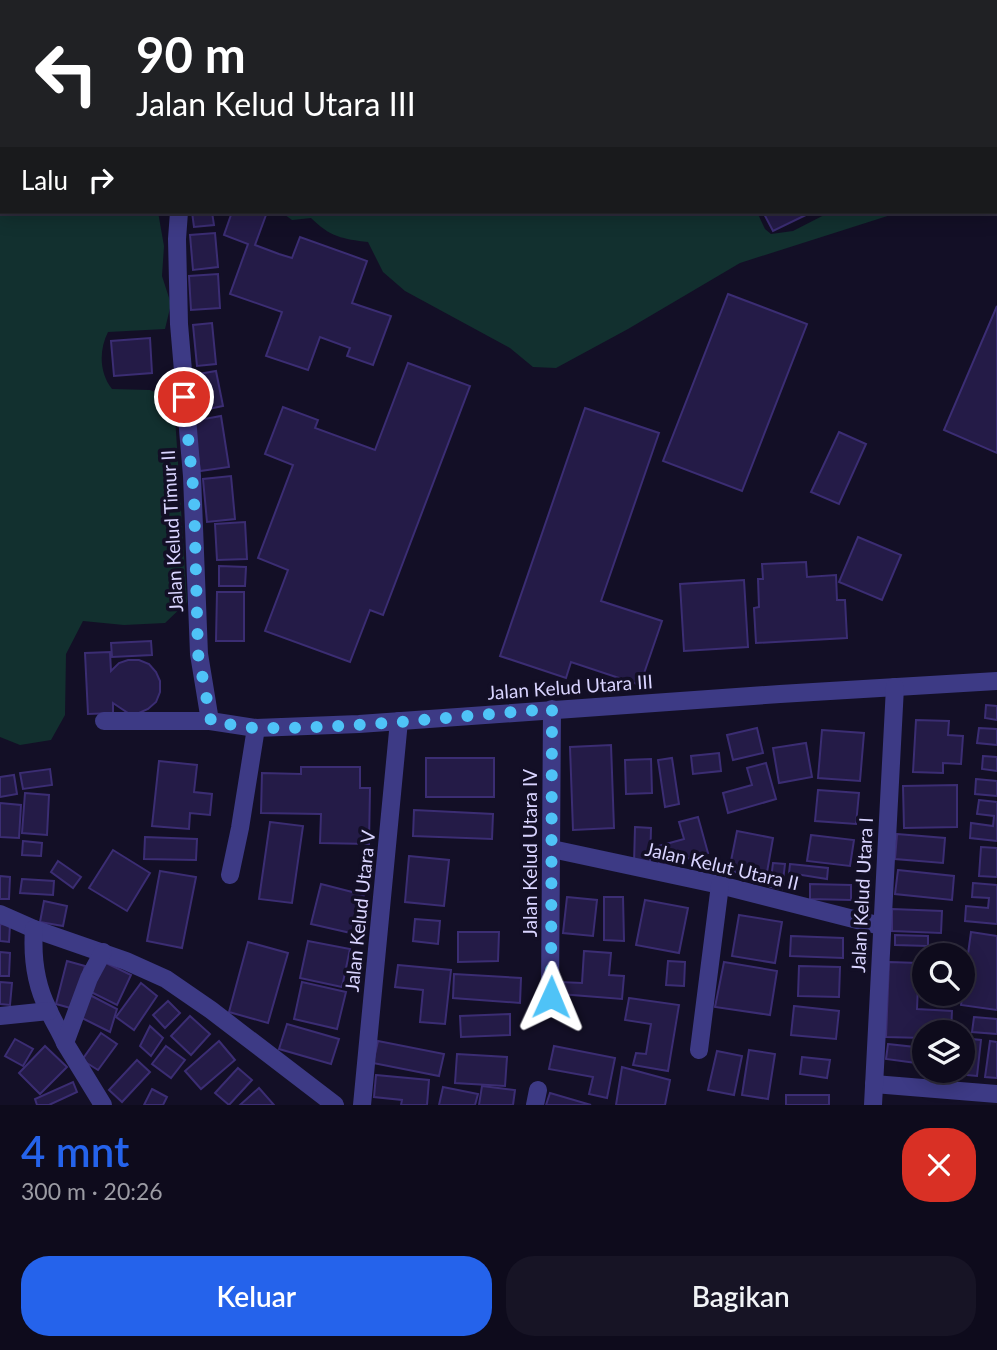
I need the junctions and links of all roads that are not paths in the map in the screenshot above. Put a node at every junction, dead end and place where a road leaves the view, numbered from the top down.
1 (179, 214) edge
2 (997, 681) edge
3 (895, 687) junction
4 (552, 709) junction
5 (104, 721) dead end
6 (211, 721) junction
7 (399, 721) junction
8 (256, 728) junction
9 (552, 849) junction
10 (230, 875) dead end
11 (720, 885) junction
12 (0, 914) edge
13 (881, 926) junction
14 (34, 929) junction
15 (103, 952) junction
16 (551, 997) dead end
17 (49, 1011) junction
18 (0, 1016) edge
19 (65, 1043) junction
20 (699, 1050) dead end
21 (874, 1084) junction
22 (997, 1094) edge
23 (100, 1103) edge
24 (335, 1105) edge
25 (362, 1105) edge
26 (873, 1105) edge

1 - 6 street, Jalan Kelud Timur II
2 - 3 street, Jalan Kelud Utara III
3 - 4 street, Jalan Kelud Utara III
3 - 13 street, Jalan Kelud Utara I
4 - 7 street, Jalan Kelud Utara III
4 - 9 street, Jalan Kelud Utara IV
5 - 6 street, Jalan Kelud Utara III
6 - 8 street, Jalan Kelud Utara III
7 - 8 street, Jalan Kelud Utara III
7 - 25 street, Jalan Kelud Utara V
8 - 10 street
9 - 11 street, Jalan Kelut Utara II
9 - 16 street, Jalan Kelud Utara IV
11 - 13 street, Jalan Kelut Utara II
11 - 20 street
12 - 14 street
13 - 21 street, Jalan Kelud Utara I
14 - 15 street
14 - 17 street
15 - 19 street
15 - 24 street
17 - 18 street
17 - 19 street
19 - 23 street
21 - 22 street
21 - 26 street, Jalan Kelud Utara I

